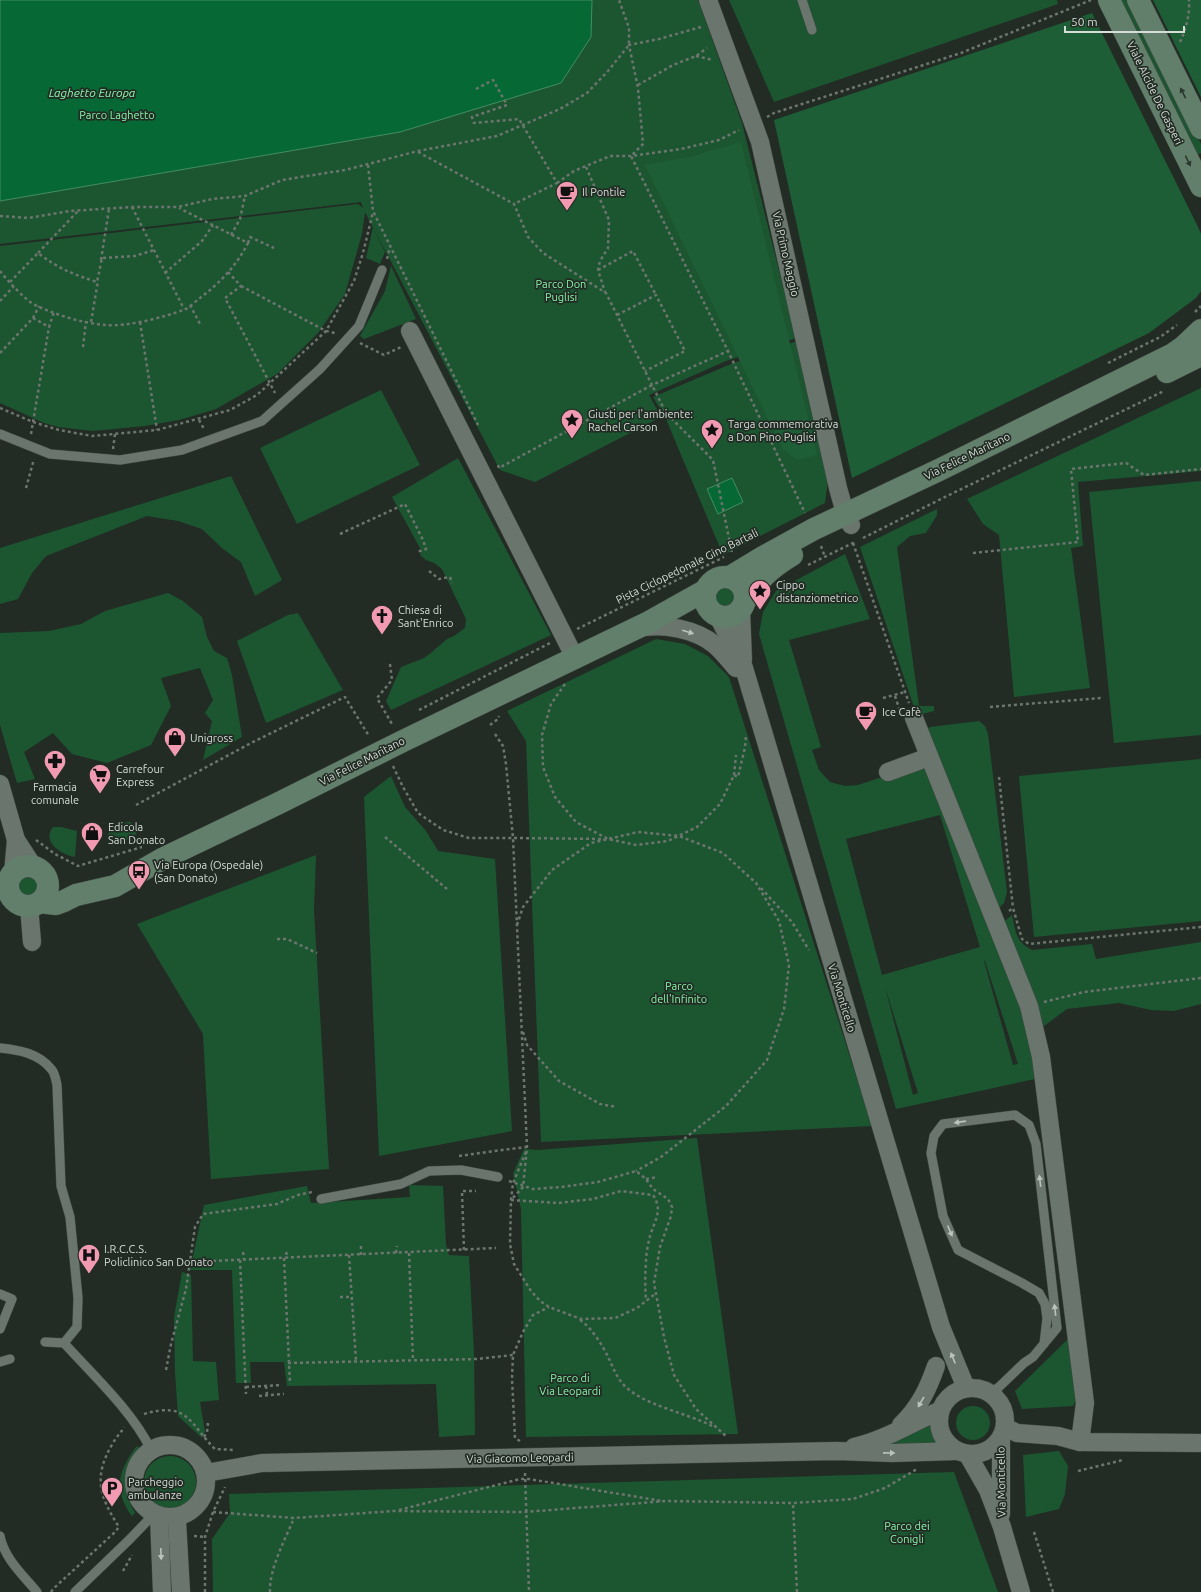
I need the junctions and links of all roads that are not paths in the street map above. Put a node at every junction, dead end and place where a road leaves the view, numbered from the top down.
1 (708, 0) edge
2 (802, 0) edge
3 (1109, 0) edge
4 (1138, 0) edge
5 (812, 30) dead end
6 (1201, 128) edge
7 (1200, 182) edge
8 (382, 270) dead end
9 (1201, 330) edge
10 (413, 336) road end
11 (1201, 355) edge
12 (0, 434) edge
13 (850, 527) junction
14 (730, 577) junction
15 (706, 590) junction
16 (743, 606) junction
17 (714, 614) junction
18 (641, 626) junction
19 (575, 658) junction
20 (744, 668) junction
21 (914, 718) road end
22 (759, 719) junction
23 (929, 757) junction
24 (888, 772) dead end
25 (0, 784) edge
26 (21, 890) edge
27 (32, 942) dead end
28 (0, 1048) edge
29 (498, 1176) road end
30 (322, 1199) dead end
31 (0, 1294) edge
32 (941, 1327) junction
33 (0, 1328) edge
34 (45, 1342) dead end
35 (64, 1343) junction
36 (1044, 1344) junction
37 (10, 1359) dead end
38 (0, 1362) edge
39 (936, 1366) junction
40 (966, 1388) junction
41 (990, 1393) junction
42 (940, 1409) junction
43 (1002, 1434) junction
44 (891, 1435) junction
45 (1080, 1442) junction
46 (1201, 1443) edge
47 (151, 1450) junction
48 (836, 1451) junction
49 (962, 1453) junction
50 (206, 1473) junction
51 (163, 1516) junction
52 (1002, 1527) junction
53 (0, 1536) edge
54 (37, 1592) edge
55 (75, 1592) edge
56 (162, 1592) edge
57 (181, 1592) edge
58 (1021, 1592) edge

1 - 13 street, Via Primo Maggio
2 - 5 lane
3 -> 7 street, Viale Alcide De Gasperi
6 -> 4 street
8 - 12 lane
9 - 13 street, Via Felice Maritano
10 - 19 street
11 - 13 street, Via Felice Maritano
13 - 14 street, Via Felice Maritano
13 - 16 street, Via Felice Maritano
14 - 15 street
14 - 16 street
15 - 17 street
15 - 18 street, Via Felice Maritano
16 - 17 street
16 - 20 street, Via Monticello
17 - 18 street, Via Felice Maritano
17 - 20 street, Via Monticello
18 - 19 street, Via Felice Maritano
18 -> 22 street
19 - 26 street, Via Felice Maritano
20 - 22 street, Via Monticello
21 - 23 street
22 - 32 street, Via Monticello
23 - 24 street
23 - 45 street
25 - 26 street
26 - 27 street
28 - 35 lane
29 - 30 lane
31 - 33 lane
32 - 39 street, Via Monticello
40 -> 32 street, Via Monticello
34 - 35 lane
35 - 47 lane
36 -> 36 lane
36 - 41 lane
37 - 38 lane
39 - 42 street, Via Monticello
39 -> 44 street, Via Giacomo Leopardi
40 - 41 street
40 - 42 street
41 - 43 street
42 - 44 street, Via Giacomo Leopardi
42 - 49 street
43 - 45 street
43 - 49 street
43 - 52 street, Via Monticello
44 - 48 street, Via Giacomo Leopardi
45 - 46 street
47 - 50 street
47 - 51 street
48 -> 49 street, Via Giacomo Leopardi
48 - 50 street, Via Giacomo Leopardi
49 - 52 street, Via Monticello
50 - 51 street
51 - 55 lane
51 -> 56 street
51 - 57 street
52 - 58 street, Via Monticello
53 - 54 lane

